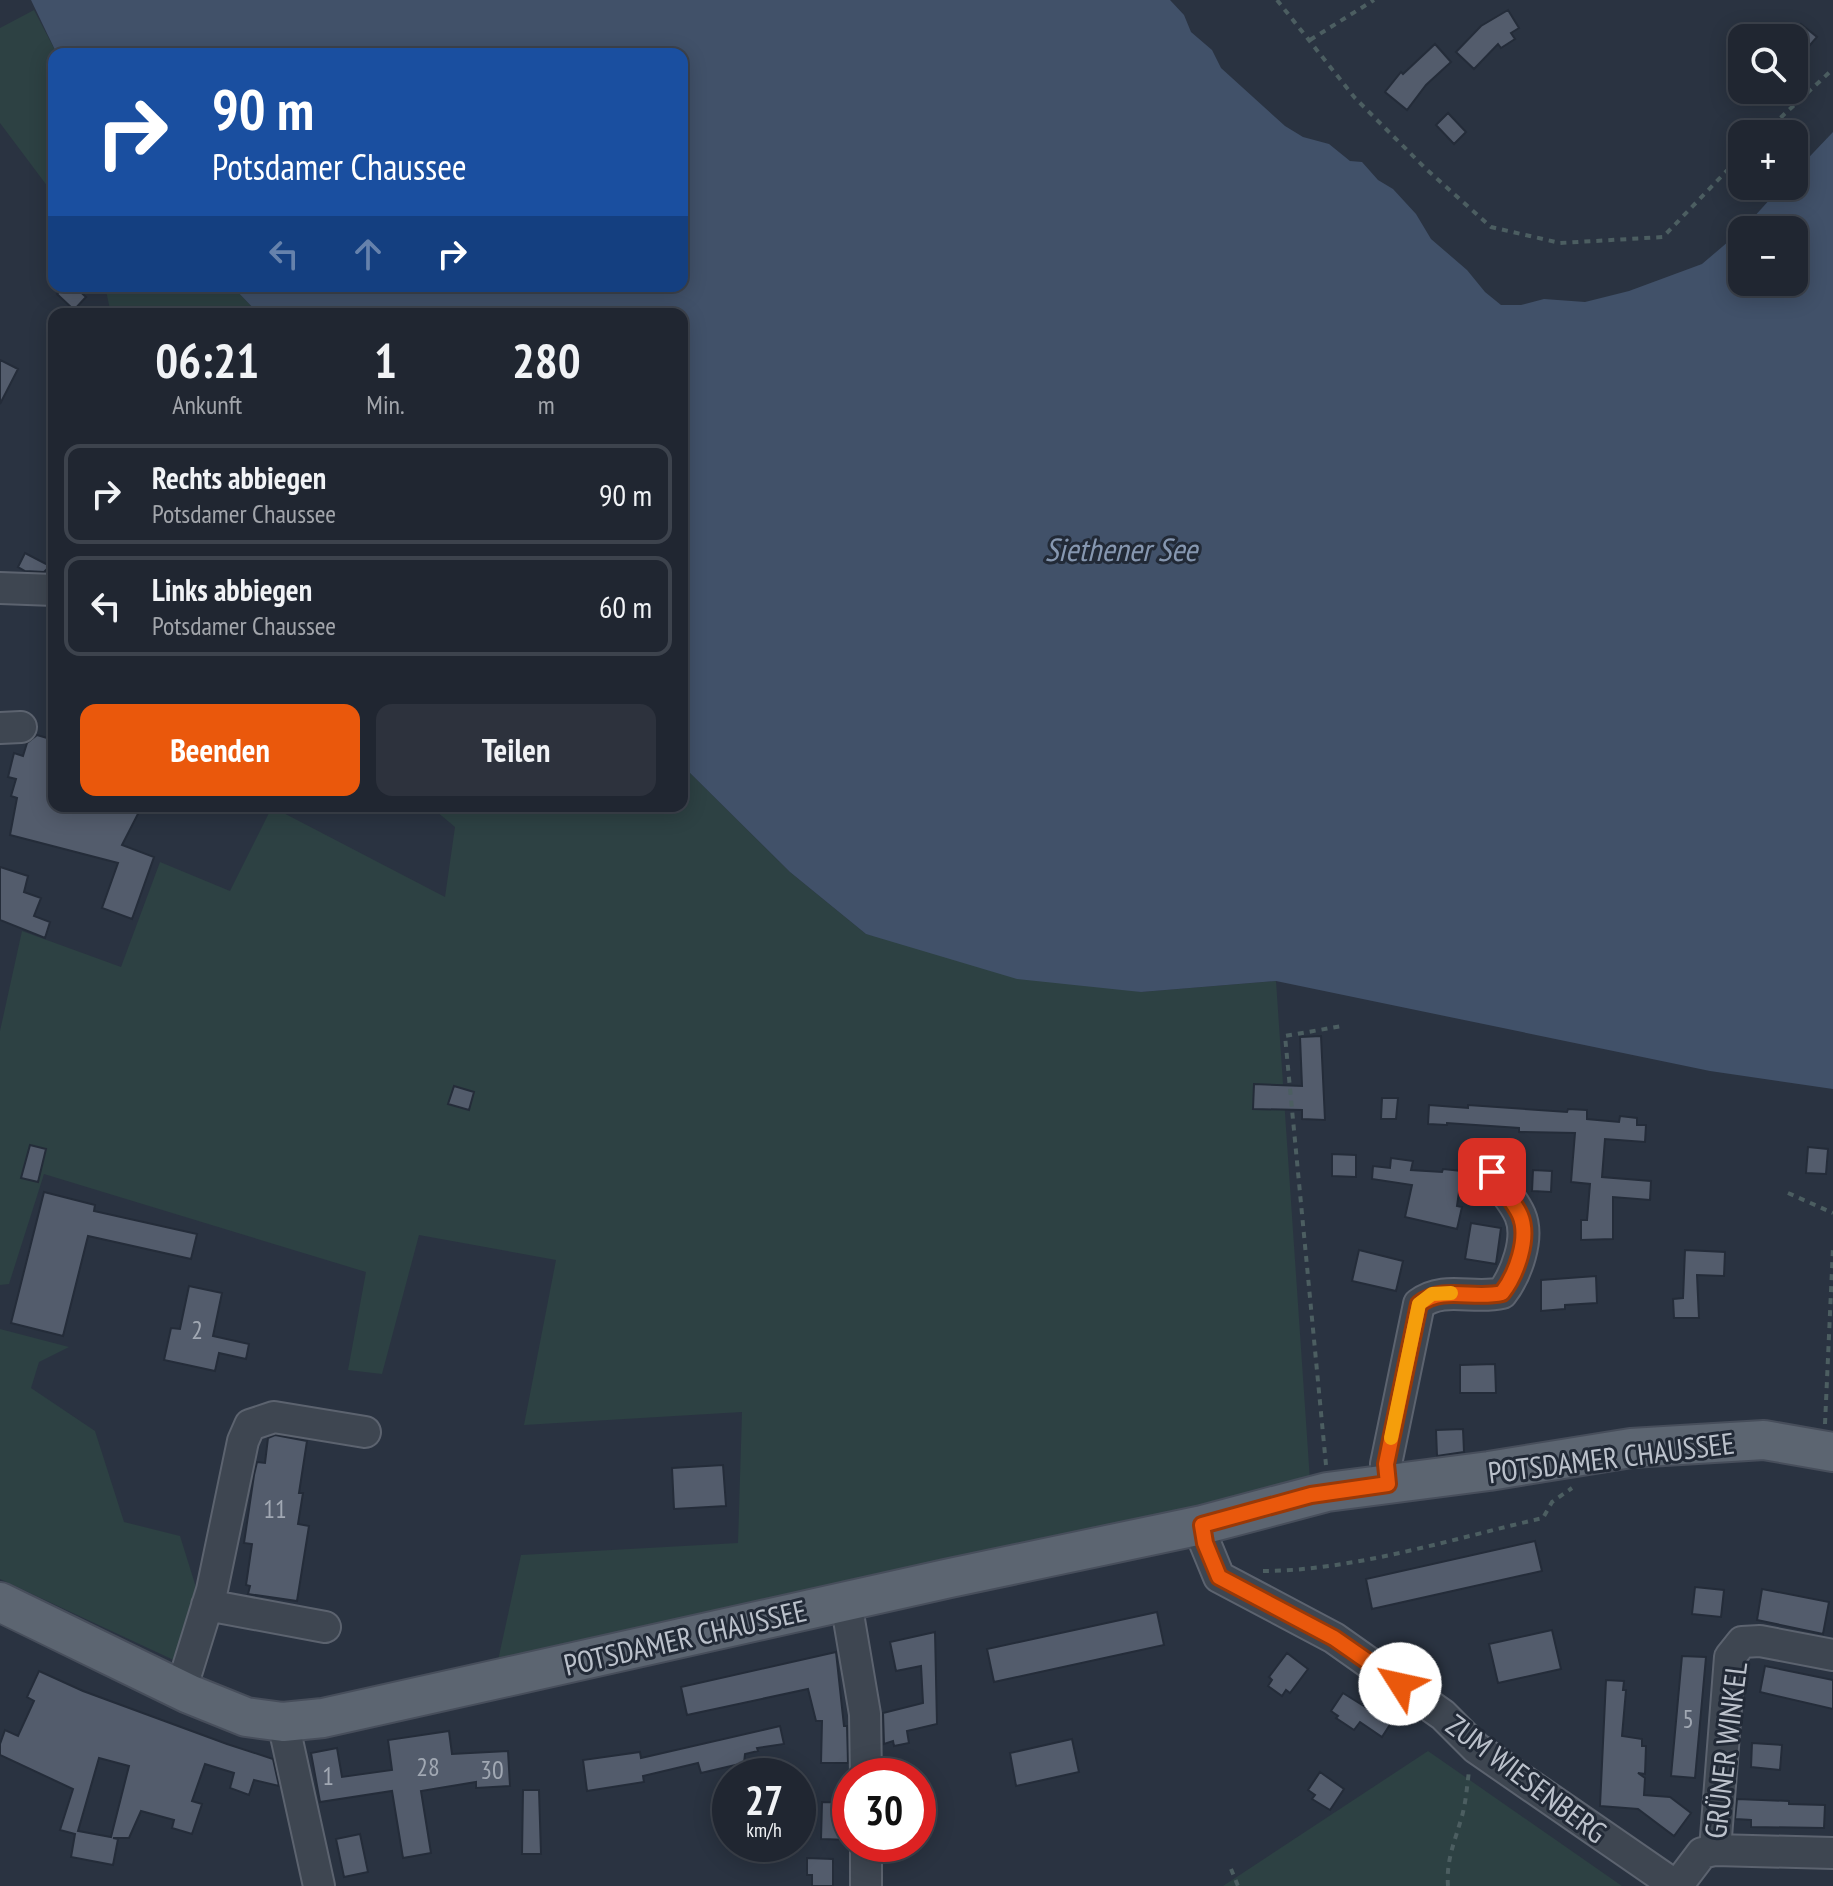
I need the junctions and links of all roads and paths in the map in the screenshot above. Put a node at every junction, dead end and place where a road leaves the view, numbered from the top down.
1 (1277, 0) edge
2 (1374, 0) edge
3 (1310, 40) junction
4 (1833, 69) edge
5 (1778, 120) edge
6 (1728, 170) edge
7 (0, 588) edge
8 (48, 590) edge
9 (1342, 1026) dead end
10 (1490, 1160) dead end
11 (1788, 1193) dead end
12 (1833, 1213) edge
13 (1833, 1247) edge
14 (365, 1432) dead end
15 (1828, 1452) edge
16 (1388, 1484) junction
17 (1576, 1485) dead end
18 (1327, 1492) junction
19 (1202, 1525) junction
20 (1251, 1568) dead end
21 (0, 1602) edge
22 (846, 1602) junction
23 (207, 1605) junction
24 (325, 1627) dead end
25 (1833, 1655) edge
26 (181, 1690) junction
27 (283, 1722) junction
28 (1476, 1748) junction
29 (866, 1758) edge
30 (1715, 1850) junction
31 (1833, 1853) edge
32 (866, 1862) edge
33 (1231, 1869) dead end
34 (319, 1886) edge
35 (866, 1886) edge
36 (1238, 1886) edge
37 (1448, 1886) edge
38 (1676, 1886) edge

1 - 3 path
2 - 3 path
3 - 6 path
4 - 5 path
7 - 8 street
9 - 18 path
10 - 16 street
11 - 12 path
13 - 15 path
14 - 23 street
15 - 16 main road, POTSDAMER CHAUSSEE
16 - 18 main road, POTSDAMER CHAUSSEE
17 - 20 path
18 - 19 main road, POTSDAMER CHAUSSEE
19 - 22 main road, POTSDAMER CHAUSSEE
19 - 28 street, ZUM WIESENBERG
21 - 26 main road, POTSDAMER CHAUSSEE
22 - 27 main road, POTSDAMER CHAUSSEE
22 - 29 street
23 - 24 street
23 - 26 street
25 - 30 street, GRÜNER WINKEL
26 - 27 main road, POTSDAMER CHAUSSEE
27 - 34 street
28 - 37 path
28 - 38 street, ZUM WIESENBERG
30 - 31 street
30 - 38 street, GRÜNER WINKEL
32 - 35 street
33 - 36 path

